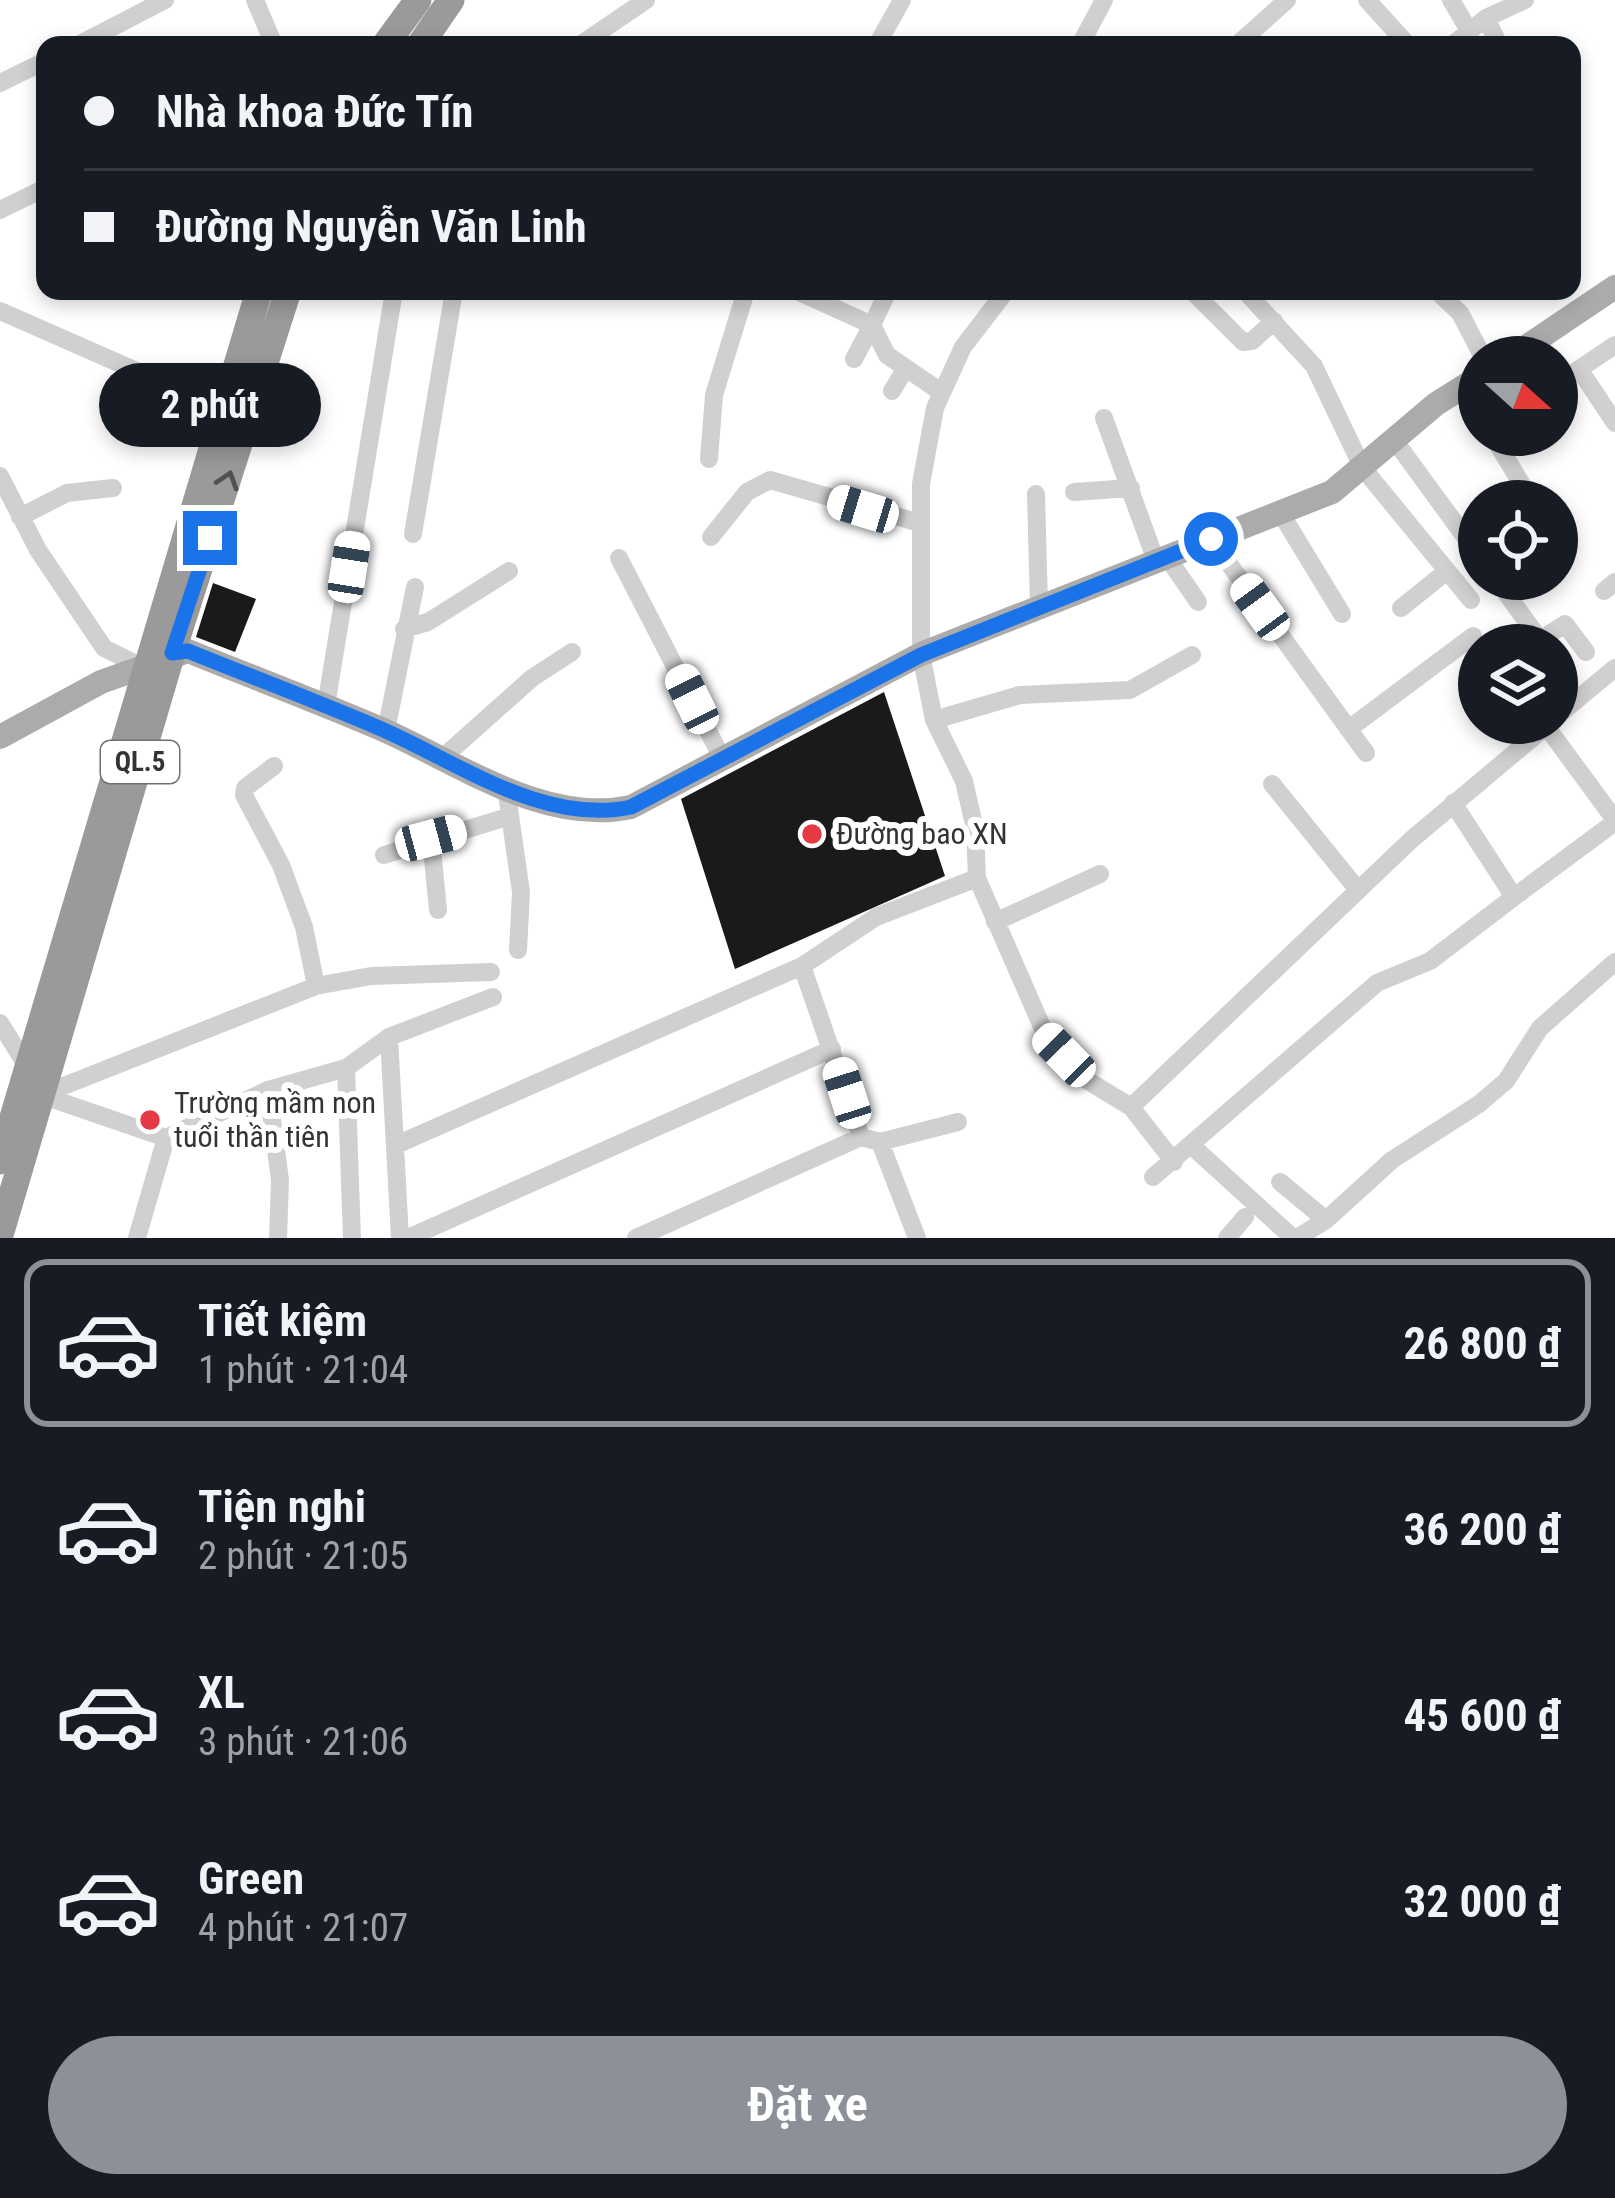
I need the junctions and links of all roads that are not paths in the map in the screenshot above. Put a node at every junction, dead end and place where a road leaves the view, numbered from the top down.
1 (165, 0) edge
2 (255, 0) edge
3 (418, 0) edge
4 (451, 0) edge
5 (646, 0) edge
6 (902, 0) edge
7 (1104, 0) edge
8 (1287, 0) edge
9 (1367, 0) edge
10 (1451, 0) edge
11 (1525, 0) edge
12 (1486, 18) junction
13 (1468, 29) junction
14 (95, 36) edge
15 (270, 36) edge
16 (392, 36) edge
17 (426, 36) edge
18 (593, 36) edge
19 (882, 36) edge
20 (1085, 36) edge
21 (1247, 36) edge
22 (1400, 36) edge
23 (1461, 36) edge
24 (1495, 36) edge
25 (36, 65) edge
26 (0, 83) edge
27 (36, 192) edge
28 (0, 210) edge
29 (1615, 287) edge
30 (1581, 299) edge
31 (256, 300) edge
32 (285, 300) edge
33 (393, 300) edge
34 (452, 300) edge
35 (743, 300) edge
36 (820, 300) edge
37 (884, 300) edge
38 (999, 300) edge
39 (1201, 300) edge
40 (1254, 300) edge
41 (1446, 300) edge
42 (1573, 302) edge
43 (0, 311) edge
44 (1274, 321) junction
45 (872, 325) junction
46 (1472, 336) edge
47 (1535, 336) edge
48 (1615, 345) edge
49 (854, 359) dead end
50 (905, 369) junction
51 (1580, 369) joint
52 (1458, 390) edge
53 (892, 392) dead end
54 (941, 392) junction
55 (224, 409) junction
56 (1105, 418) dead end
57 (1615, 423) edge
58 (1395, 441) junction
59 (709, 460) dead end
60 (1362, 467) junction
61 (0, 476) edge
62 (113, 488) dead end
63 (1131, 488) junction
64 (1074, 492) dead end
65 (1036, 494) dead end
66 (1280, 512) junction
67 (20, 517) junction
68 (920, 523) junction
69 (1458, 527) edge
70 (412, 534) dead end
71 (711, 537) dead end
72 (1211, 539) junction
73 (619, 558) dead end
74 (1161, 559) junction
75 (509, 571) dead end
76 (1447, 571) junction
77 (1458, 584) edge
78 (415, 587) dead end
79 (1511, 600) edge
80 (1198, 602) dead end
81 (1040, 608) junction
82 (1401, 608) dead end
83 (1342, 614) dead end
84 (404, 629) junction
85 (1458, 647) edge
86 (572, 652) dead end
87 (1586, 652) dead end
88 (172, 653) junction
89 (921, 655) junction
90 (1192, 656) dead end
91 (143, 668) junction
92 (1615, 668) edge
93 (1578, 699) edge
94 (326, 706) junction
95 (934, 720) junction
96 (1350, 728) junction
97 (386, 731) junction
98 (0, 737) edge
99 (1524, 744) edge
100 (1565, 744) edge
101 (1366, 753) dead end
102 (721, 756) junction
103 (440, 760) junction
104 (274, 766) dead end
105 (1272, 784) dead end
106 (506, 788) junction
107 (1453, 803) junction
108 (507, 817) junction
109 (1615, 821) edge
110 (431, 838) junction
111 (385, 855) dead end
112 (1100, 874) dead end
113 (977, 878) junction
114 (1358, 890) junction
115 (1514, 897) junction
116 (439, 910) dead end
117 (995, 922) junction
118 (518, 950) dead end
119 (1615, 962) edge
120 (802, 966) junction
121 (491, 972) dead end
122 (316, 986) junction
123 (493, 997) dead end
124 (0, 1023) edge
125 (389, 1037) junction
126 (832, 1049) junction
127 (27, 1066) junction
128 (346, 1068) junction
129 (268, 1090) junction
130 (41, 1095) junction
131 (1131, 1107) junction
132 (958, 1122) dead end
133 (166, 1138) junction
134 (871, 1140) junction
135 (396, 1145) junction
136 (1192, 1146) junction
137 (0, 1161) edge
138 (1174, 1162) junction
139 (1153, 1177) dead end
140 (1280, 1182) dead end
141 (1245, 1217) dead end
142 (1326, 1220) junction
143 (0, 1235) edge
144 (137, 1238) edge
145 (278, 1238) edge
146 (352, 1238) edge
147 (404, 1238) edge
148 (636, 1238) edge
149 (917, 1238) edge
150 (1227, 1238) edge
151 (1295, 1238) edge

1 - 14 street
2 - 15 street
3 - 16 highway
4 - 17 highway
5 - 18 street
6 - 19 street
7 - 20 street
8 - 21 street
9 - 22 street
10 - 13 street
11 - 12 street
12 - 13 street
12 - 24 street
13 - 23 street
25 - 26 street
27 - 28 street
29 - 30 main road
31 - 55 highway, QL.5
88 -> 32 highway, QL.5
33 - 94 street
34 - 70 street
35 - 59 street
36 - 45 street
37 - 45 street
38 - 54 street
39 - 44 street
40 - 44 street
41 - 46 street
42 - 47 main road
43 - 55 street
44 - 60 street
45 - 49 street
45 - 50 street
48 - 51 street
50 - 53 street
50 - 54 street
51 - 57 street
52 - 58 main road
54 - 68 street
55 - 91 highway, QL.5
56 - 63 street
58 - 60 main road
58 - 69 street
60 - 66 main road
60 - 76 street
61 - 67 street
62 - 67 street
63 - 64 street
63 - 74 street
65 - 81 street
66 - 72 main road
66 - 83 street
67 - 91 street
68 - 71 street
68 - 89 street
72 - 74 main road
72 - 96 street
73 - 102 street
74 - 80 street
74 - 81 main road
75 - 84 street
76 - 77 street
76 - 82 street
78 - 84 street
79 - 87 street
81 - 89 main road
84 - 97 street
85 - 96 street
86 - 103 street
88 - 91 main road
88 - 94 main road
88 - 130 highway, QL.5
89 - 95 street
89 - 102 main road
90 - 95 street
91 - 98 main road
91 - 127 highway, QL.5
92 - 93 street
94 - 97 main road
95 - 113 street
96 - 101 street
97 - 103 main road
99 - 107 street
100 - 109 street
102 - 106 main road
103 - 106 main road
104 - 122 street
105 - 114 street
106 - 108 street
107 - 114 street
107 - 115 street
108 - 110 street
108 - 118 street
109 - 115 street
110 - 111 street
110 - 116 street
112 - 117 street
113 - 117 street
113 - 120 street
114 - 131 street
115 - 136 street
117 - 131 street
119 - 142 street
120 - 126 street
120 - 135 street
121 - 122 street
122 - 130 street
123 - 125 street
124 - 127 street
125 - 128 street
125 - 135 street
126 - 134 street
126 - 147 street
127 - 137 highway, QL.5
128 - 129 street
128 - 146 street
129 - 133 street
129 - 145 street
130 - 133 street
130 - 143 highway, QL.5
131 - 138 street
132 - 134 street
133 - 144 street
134 - 148 street
134 - 149 street
135 - 147 street
136 - 138 street
136 - 151 street
138 - 139 street
140 - 142 street
141 - 150 street
142 - 151 street

